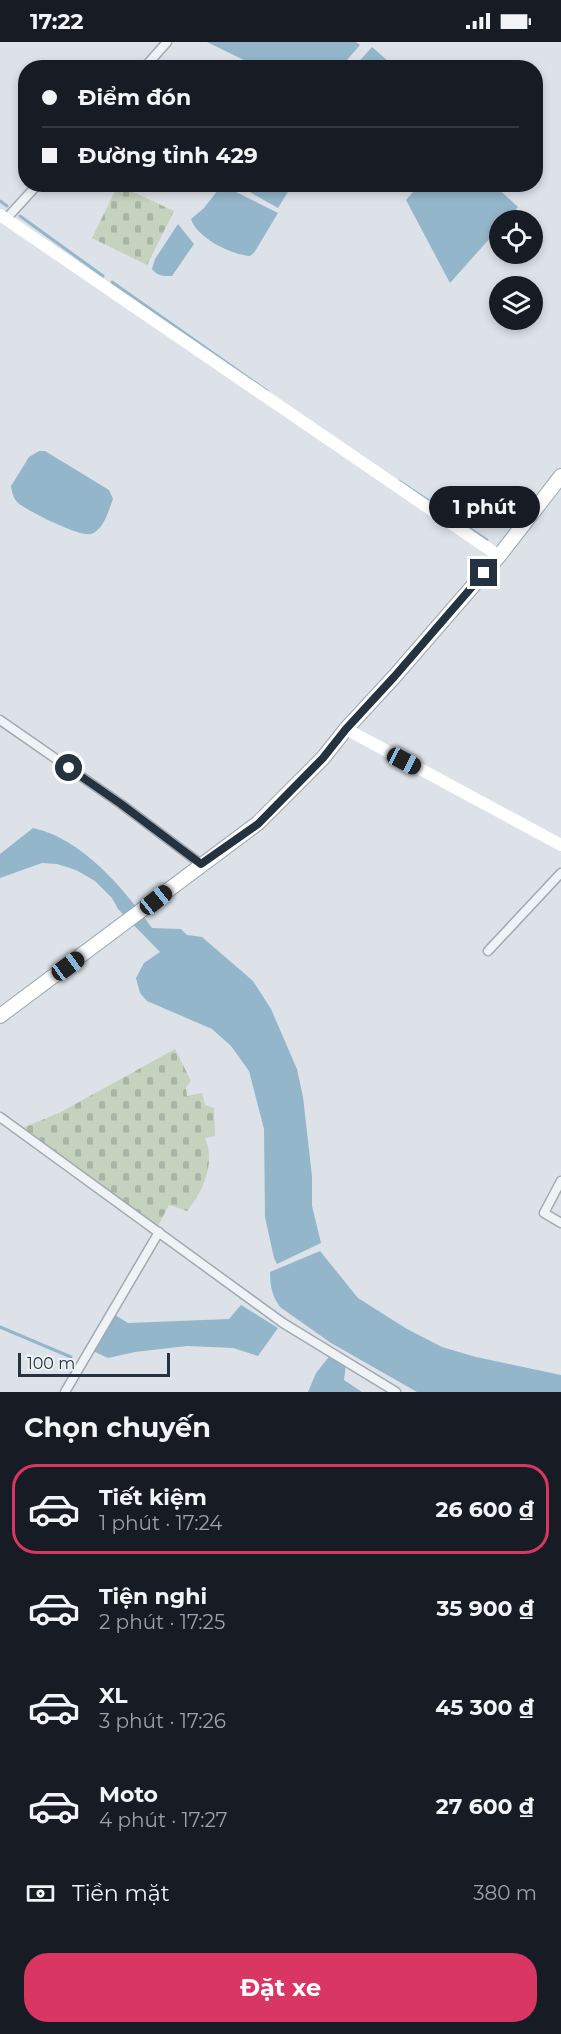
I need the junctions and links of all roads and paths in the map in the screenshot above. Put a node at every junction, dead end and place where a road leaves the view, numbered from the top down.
1 (167, 42) edge
2 (151, 60) edge
3 (30, 192) edge
4 (3, 217) edge
5 (561, 476) edge
6 (499, 556) junction
7 (0, 720) edge
8 (346, 729) junction
9 (561, 845) edge
10 (201, 864) junction
11 (561, 873) edge
12 (488, 951) dead end
13 (0, 1016) edge
14 (0, 1117) edge
15 (561, 1181) edge
16 (561, 1223) edge
17 (159, 1232) junction
18 (65, 1392) edge
19 (396, 1392) edge

1 - 2 street
3 - 4 street
4 - 6 street
5 - 6 main road
6 - 8 main road
7 - 10 street
8 - 9 street
8 - 10 main road
10 - 13 main road
11 - 12 street
14 - 17 street
15 - 16 street
17 - 18 street
17 - 19 street

